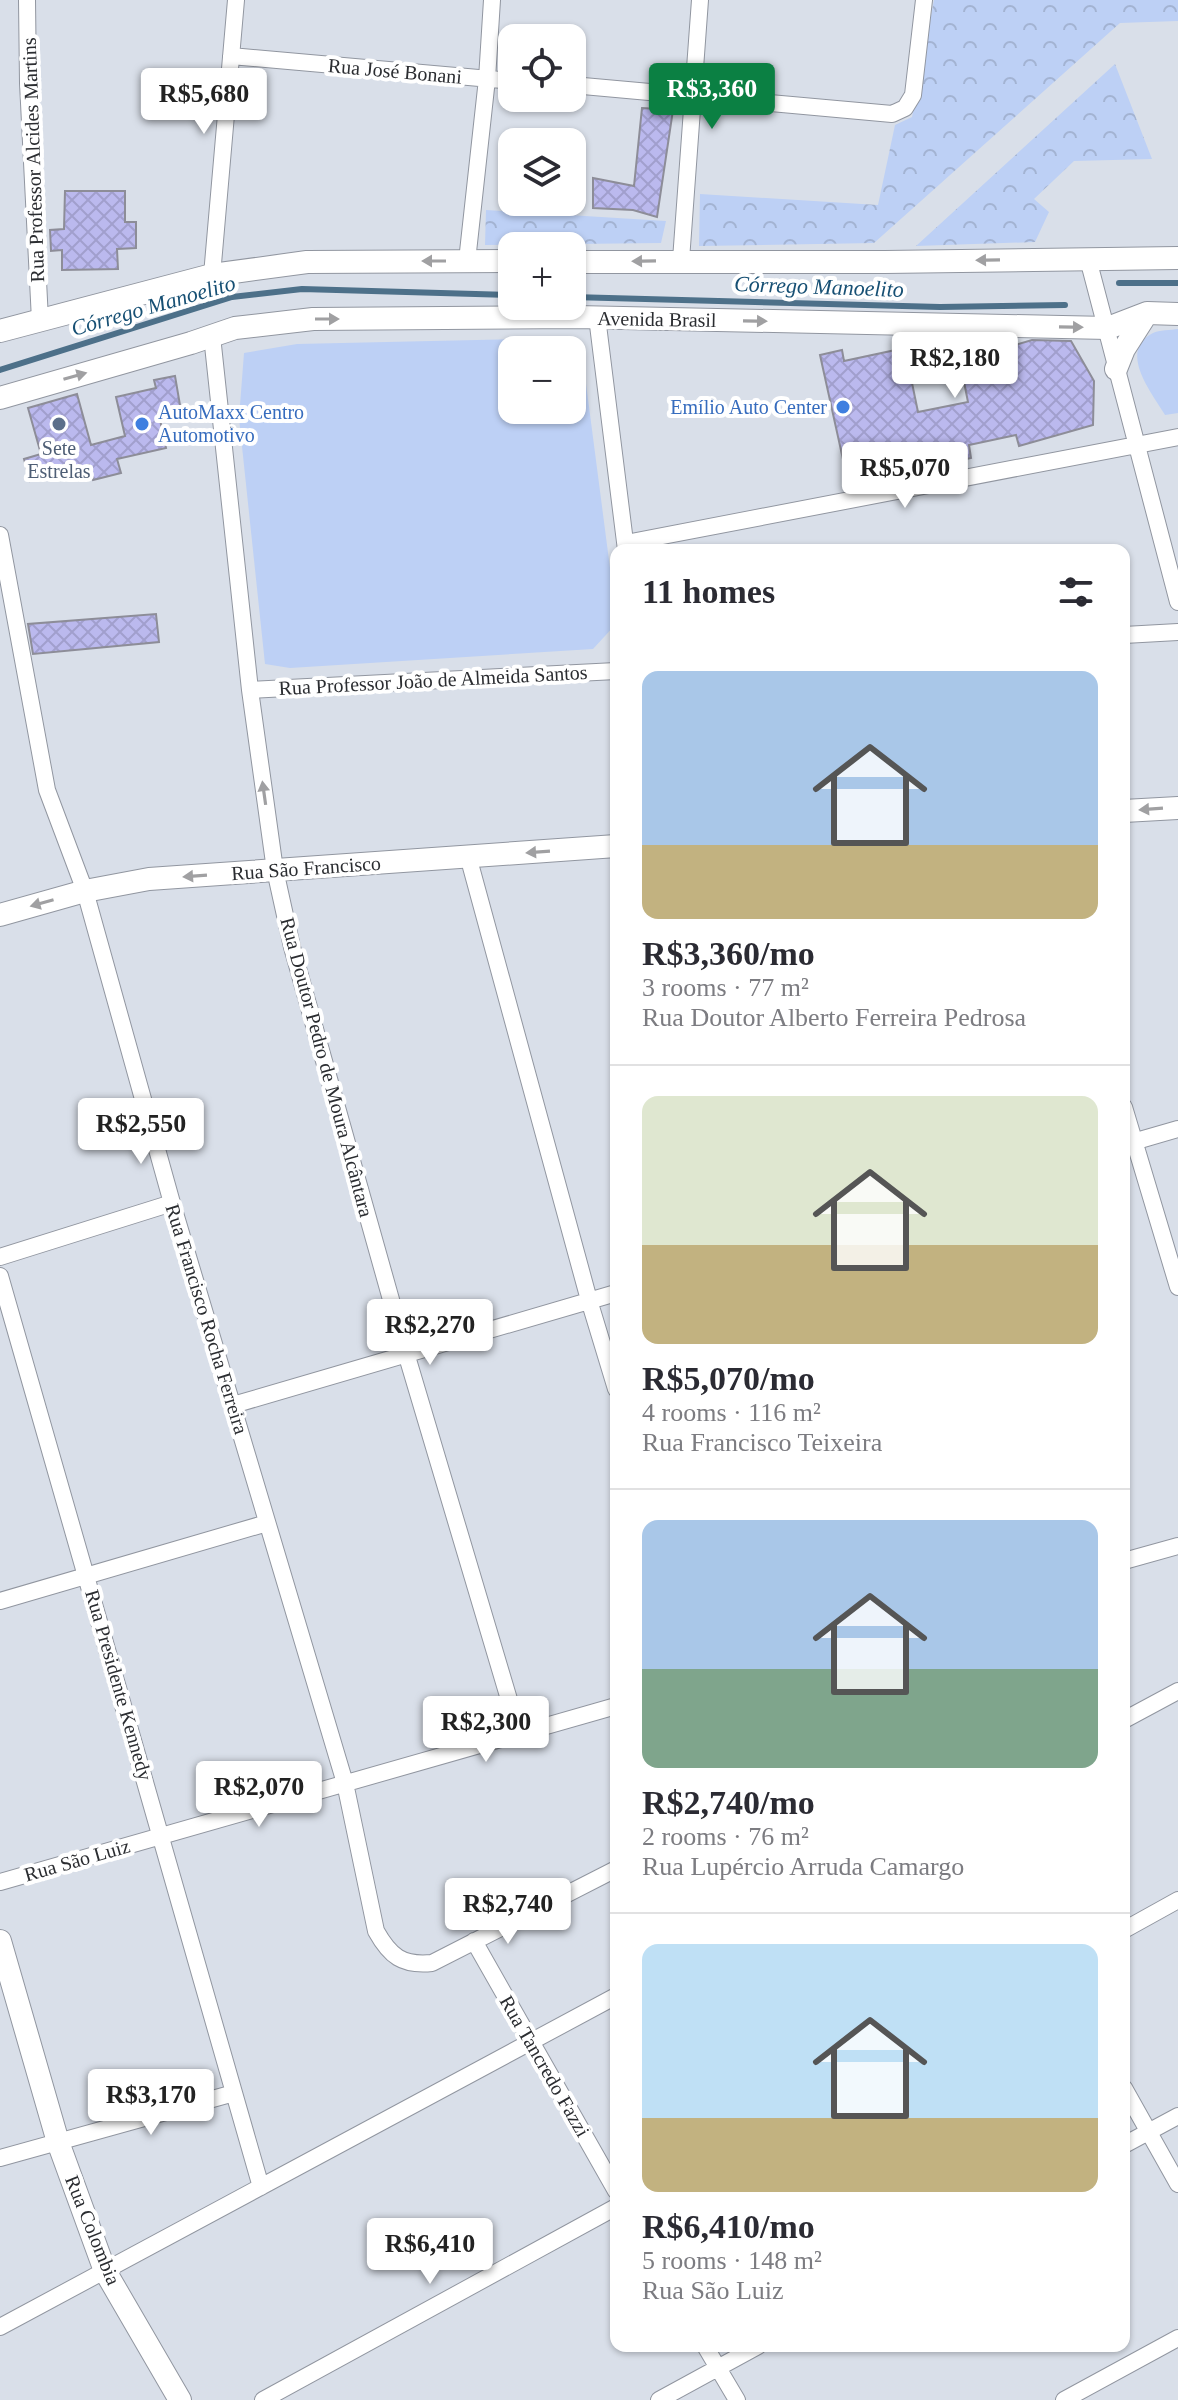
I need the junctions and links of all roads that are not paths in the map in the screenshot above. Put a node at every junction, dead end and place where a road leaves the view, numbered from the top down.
1 (27, 0) edge
2 (236, 0) edge
3 (492, 0) edge
4 (700, 0) edge
5 (924, 0) edge
6 (231, 56) junction
7 (487, 79) junction
8 (498, 80) edge
9 (586, 86) edge
10 (695, 95) junction
11 (1178, 258) edge
12 (1088, 259) junction
13 (681, 260) junction
14 (467, 261) junction
15 (498, 261) edge
16 (586, 262) edge
17 (212, 275) junction
18 (1147, 313) junction
19 (1178, 314) edge
20 (597, 317) junction
21 (40, 320) junction
22 (1108, 328) junction
23 (0, 331) edge
24 (212, 336) junction
25 (1116, 369) junction
26 (0, 398) edge
27 (1178, 437) edge
28 (1136, 444) junction
29 (0, 535) edge
30 (626, 544) edge
31 (641, 544) edge
32 (1178, 602) edge
33 (1178, 632) edge
34 (1130, 635) edge
35 (610, 671) edge
36 (250, 690) junction
37 (1178, 808) edge
38 (1130, 811) edge
39 (610, 846) edge
40 (468, 856) junction
41 (275, 870) junction
42 (85, 891) junction
43 (0, 915) edge
44 (1178, 1129) edge
45 (1130, 1143) edge
46 (1130, 1146) edge
47 (172, 1203) junction
48 (0, 1257) edge
49 (0, 1276) edge
50 (1178, 1287) edge
51 (610, 1295) edge
52 (589, 1300) junction
53 (18, 1342) junction
54 (0, 1347) edge
55 (406, 1353) junction
56 (610, 1369) edge
57 (233, 1405) junction
58 (267, 1523) junction
59 (1178, 1546) edge
60 (1130, 1559) edge
61 (87, 1575) junction
62 (0, 1601) edge
63 (1178, 1691) edge
64 (610, 1708) edge
65 (1130, 1717) edge
66 (519, 1733) junction
67 (345, 1783) junction
68 (161, 1836) junction
69 (610, 1872) edge
70 (0, 1882) edge
71 (1178, 1900) edge
72 (1130, 1927) edge
73 (0, 1941) edge
74 (474, 1941) junction
75 (610, 1999) edge
76 (531, 2042) junction
77 (234, 2093) junction
78 (1130, 2099) edge
79 (1178, 2116) edge
80 (1149, 2132) junction
81 (58, 2142) junction
82 (1130, 2142) edge
83 (0, 2158) edge
84 (610, 2180) edge
85 (1178, 2184) edge
86 (261, 2187) junction
87 (610, 2210) edge
88 (105, 2271) junction
89 (0, 2327) edge
90 (1178, 2338) edge
91 (709, 2352) edge
92 (747, 2352) edge
93 (718, 2368) junction
94 (180, 2400) edge
95 (263, 2400) edge
96 (659, 2400) edge
97 (737, 2400) edge
98 (1064, 2400) edge

1 - 21 street, Rua Professor Alcides Martins
2 - 6 street
3 - 7 street
4 - 10 street
5 - 10 street
6 - 7 street, Rua José Bonani
6 - 17 street
7 - 8 street, Rua José Bonani
7 - 14 street
9 - 10 street
10 - 13 street
11 - 12 main road
12 -> 13 main road
12 - 22 street
13 -> 16 main road
14 - 15 main road
14 -> 17 main road
17 - 21 main road
18 - 19 main road, Avenida Brasil
18 - 22 main road, Avenida Brasil
18 - 25 main road
20 -> 22 main road, Avenida Brasil
24 -> 20 main road, Avenida Brasil
20 - 30 street
21 - 23 main road
22 - 25 street
26 -> 24 main road, Avenida Brasil
24 - 36 street, Rua Doutor Pedro de Moura Alcântara
25 - 28 street
27 - 28 street
28 - 31 street
28 - 32 street
29 - 42 street, Rua Francisco Rocha Ferreira
33 - 34 street
35 - 36 street, Rua Professor João de Almeida Santos
41 -> 36 street, Rua Doutor Pedro de Moura Alcântara
37 -> 38 main road
39 -> 40 main road, Rua São Francisco
40 - 41 main road, Rua São Francisco
40 - 52 street
41 -> 42 main road, Rua São Francisco
41 - 55 street, Rua Doutor Pedro de Moura Alcântara
42 -> 43 main road, Rua São Francisco
42 - 47 street, Rua Francisco Rocha Ferreira
44 - 45 street
46 - 50 street
47 - 48 street
47 - 57 street, Rua Francisco Rocha Ferreira
49 - 53 street, Rua Presidente Kennedy
51 - 52 street
52 - 55 street
52 - 56 street
53 - 54 street
53 - 61 street, Rua Presidente Kennedy
55 - 57 street
55 - 66 street, Rua Doutor Pedro de Moura Alcântara
57 - 58 street, Rua Francisco Rocha Ferreira
58 - 61 street
58 - 67 street, Rua Francisco Rocha Ferreira
59 - 60 street
61 - 62 street
61 - 68 street, Rua Presidente Kennedy
63 - 65 street
64 - 66 street, Rua São Luiz
66 - 67 street, Rua São Luiz
67 - 68 street, Rua São Luiz
67 - 74 street, Rua Francisco Rocha Ferreira
68 - 70 street, Rua São Luiz
68 - 77 street, Rua Presidente Kennedy
69 - 74 street
71 - 72 street
73 - 81 main road, Rua Colombia
74 - 76 street, Rua Tancredo Fazzi
75 - 76 street
76 - 84 street, Rua Tancredo Fazzi
76 - 86 street
77 - 81 street
77 - 86 street, Rua Presidente Kennedy
78 - 80 street
79 - 80 street
80 - 82 street
80 - 85 street
81 - 83 street
81 - 88 main road, Rua Colombia
86 - 88 street
87 - 95 street
88 - 89 street
88 - 94 main road, Rua Colombia
90 - 98 street
91 - 93 street
92 - 93 street
93 - 96 street
93 - 97 street

